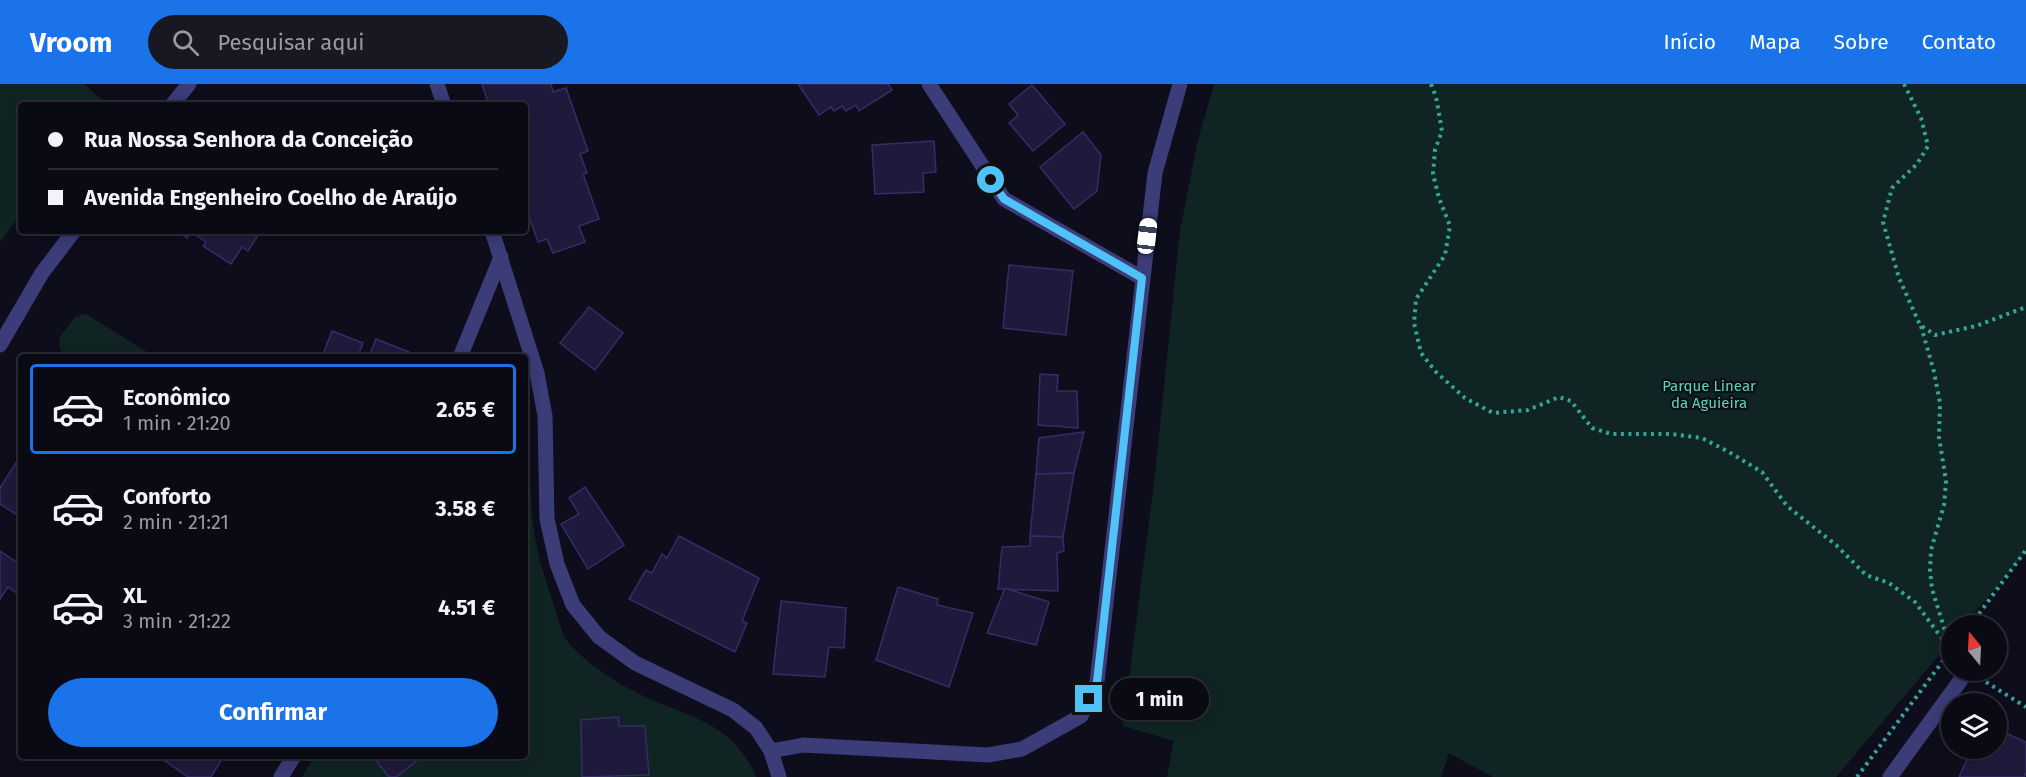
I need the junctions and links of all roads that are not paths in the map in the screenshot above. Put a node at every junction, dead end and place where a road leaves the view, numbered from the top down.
1 (437, 84) edge
2 (929, 84) edge
3 (1180, 84) edge
4 (187, 85) edge
5 (174, 102) edge
6 (443, 102) edge
7 (72, 234) edge
8 (493, 234) edge
9 (501, 256) junction
10 (1142, 278) junction
11 (0, 345) edge
12 (461, 354) edge
13 (1967, 681) edge
14 (771, 751) junction
15 (292, 759) edge
16 (281, 777) edge
17 (780, 777) edge
18 (1890, 777) edge

1 - 6 street
2 - 10 street
3 - 10 street
4 - 5 street
7 - 11 street
8 - 9 street
9 - 12 street
9 - 14 street
10 - 14 street
13 - 18 street
14 - 17 street
15 - 16 street

